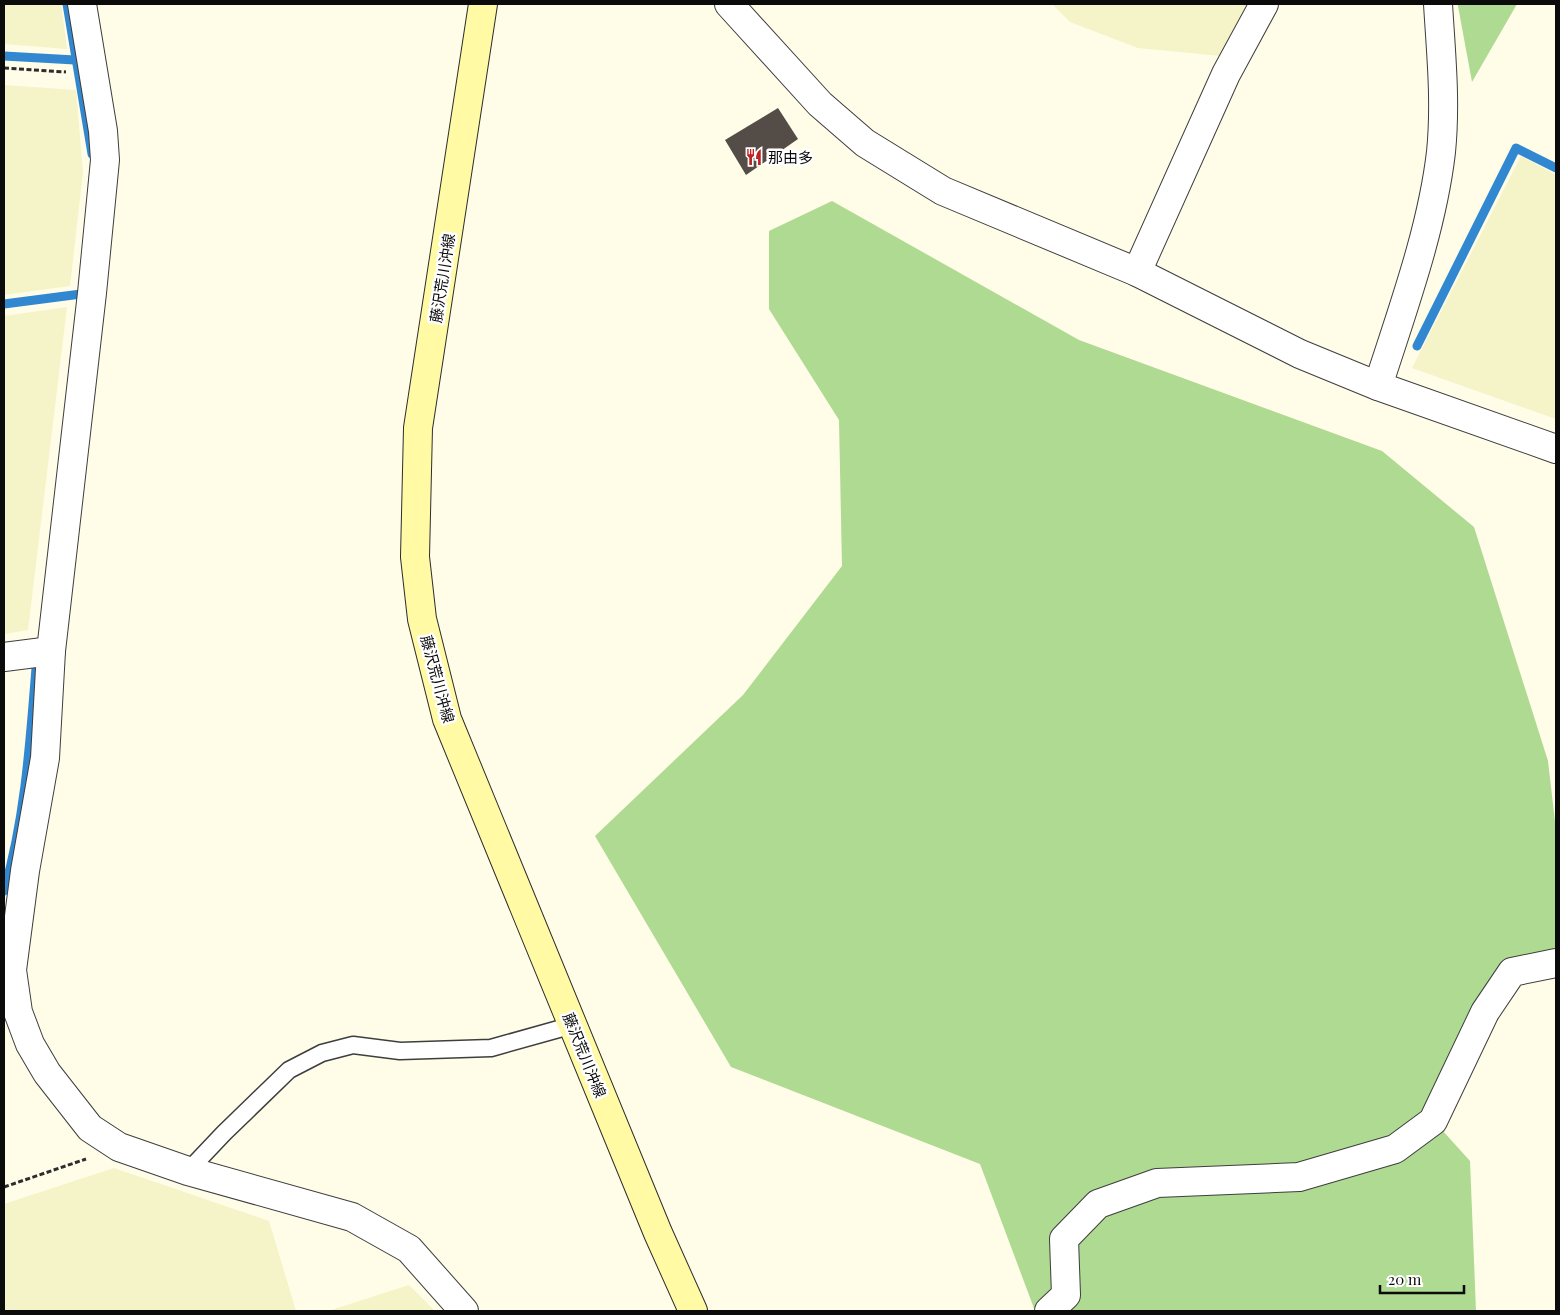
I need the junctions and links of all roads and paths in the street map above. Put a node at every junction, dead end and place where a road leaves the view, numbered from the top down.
1 (82, 4) edge
2 (483, 4) edge
3 (729, 4) edge
4 (1264, 4) edge
5 (1438, 4) edge
6 (4, 68) edge
7 (93, 74) junction
8 (1137, 272) junction
9 (1378, 386) junction
10 (1556, 449) edge
11 (51, 651) junction
12 (4, 657) edge
13 (1556, 963) edge
14 (573, 1025) junction
15 (119, 1147) junction
16 (188, 1170) junction
17 (4, 1187) edge
18 (464, 1311) edge
19 (693, 1311) edge
20 (1049, 1311) edge

1 - 7 street
2 - 14 main road, 藤沢荒川沖線
3 - 8 street
4 - 8 street
5 - 9 street
6 - 7 path
7 - 11 street
8 - 9 street
9 - 10 street
11 - 12 street
11 - 15 street
13 - 20 street
14 - 16 lane
14 - 19 main road, 藤沢荒川沖線
15 - 16 street
15 - 17 path
16 - 18 street

